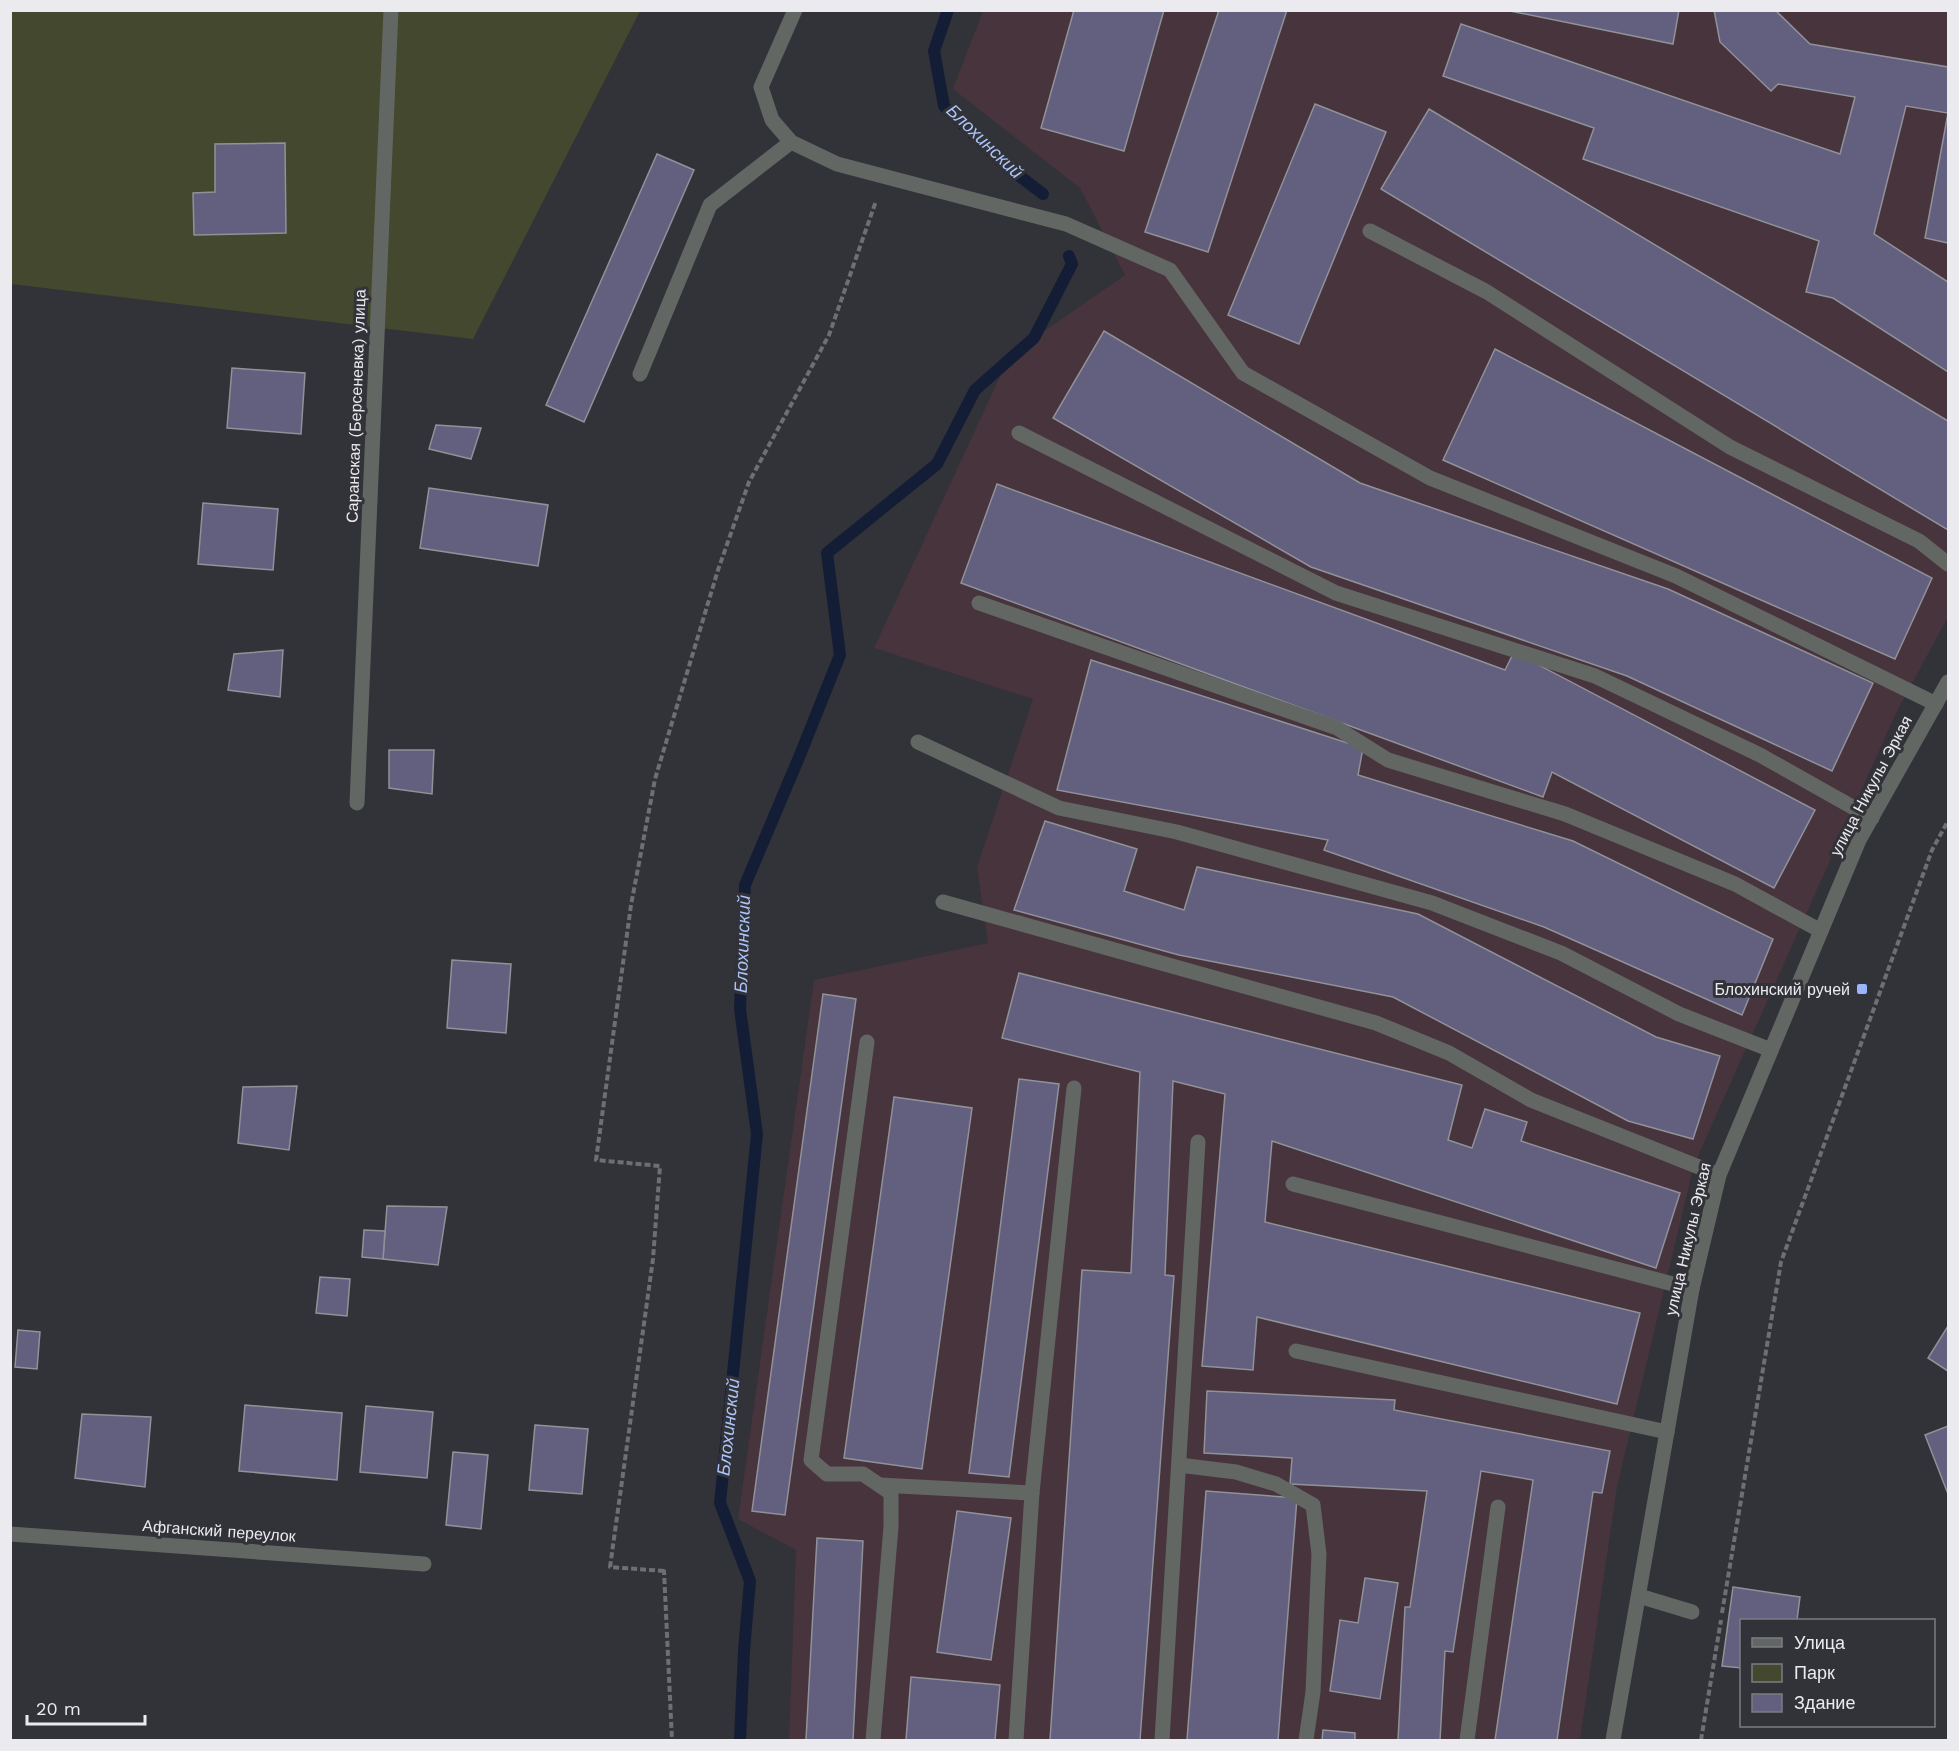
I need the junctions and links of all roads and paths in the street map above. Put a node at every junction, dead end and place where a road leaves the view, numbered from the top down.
1 (391, 10) edge
2 (795, 10) edge
3 (790, 142) junction
4 (887, 177) junction
5 (1370, 231) dead end
6 (640, 374) dead end
7 (1019, 433) dead end
8 (1948, 564) edge
9 (979, 603) dead end
10 (1948, 682) edge
11 (1936, 704) junction
12 (918, 742) dead end
13 (357, 802) dead end
14 (1872, 818) junction
15 (1948, 821) edge
16 (943, 902) dead end
17 (1821, 931) junction
18 (867, 1042) dead end
19 (1771, 1050) junction
20 (1074, 1088) dead end
21 (1198, 1142) dead end
22 (1719, 1175) junction
23 (1293, 1184) dead end
24 (1692, 1289) junction
25 (1296, 1351) dead end
26 (1667, 1432) junction
27 (1179, 1465) junction
28 (880, 1485) junction
29 (1032, 1493) junction
30 (1498, 1506) dead end
31 (10, 1534) edge
32 (424, 1564) dead end
33 (607, 1567) dead end
34 (664, 1571) junction
35 (1639, 1596) junction
36 (1692, 1612) dead end
37 (672, 1740) edge
38 (873, 1740) edge
39 (1016, 1740) edge
40 (1162, 1740) edge
41 (1306, 1740) edge
42 (1467, 1740) edge
43 (1613, 1740) edge
44 (1701, 1740) edge

1 - 13 street, Саранская (Берсеневка) улица
2 - 3 street
3 - 4 street
3 - 6 street
4 - 11 street
4 - 34 path
5 - 8 street
7 - 14 street
9 - 17 street
10 - 11 street, улица Никулы Эркая
11 - 14 street, улица Никулы Эркая
12 - 19 street
14 - 17 street, улица Никулы Эркая
15 - 44 path
16 - 22 street
17 - 19 street, улица Никулы Эркая
18 - 28 street
19 - 22 street, улица Никулы Эркая
20 - 29 street
21 - 27 street
22 - 24 street, улица Никулы Эркая
23 - 24 street
24 - 26 street, улица Никулы Эркая
25 - 26 street
26 - 35 street, улица Никулы Эркая
27 - 40 street
27 - 41 street
28 - 29 street
28 - 38 street
29 - 39 street
30 - 42 street
31 - 32 street, Афганский переулок
33 - 34 path
34 - 37 path
35 - 36 street
35 - 43 street, улица Никулы Эркая

